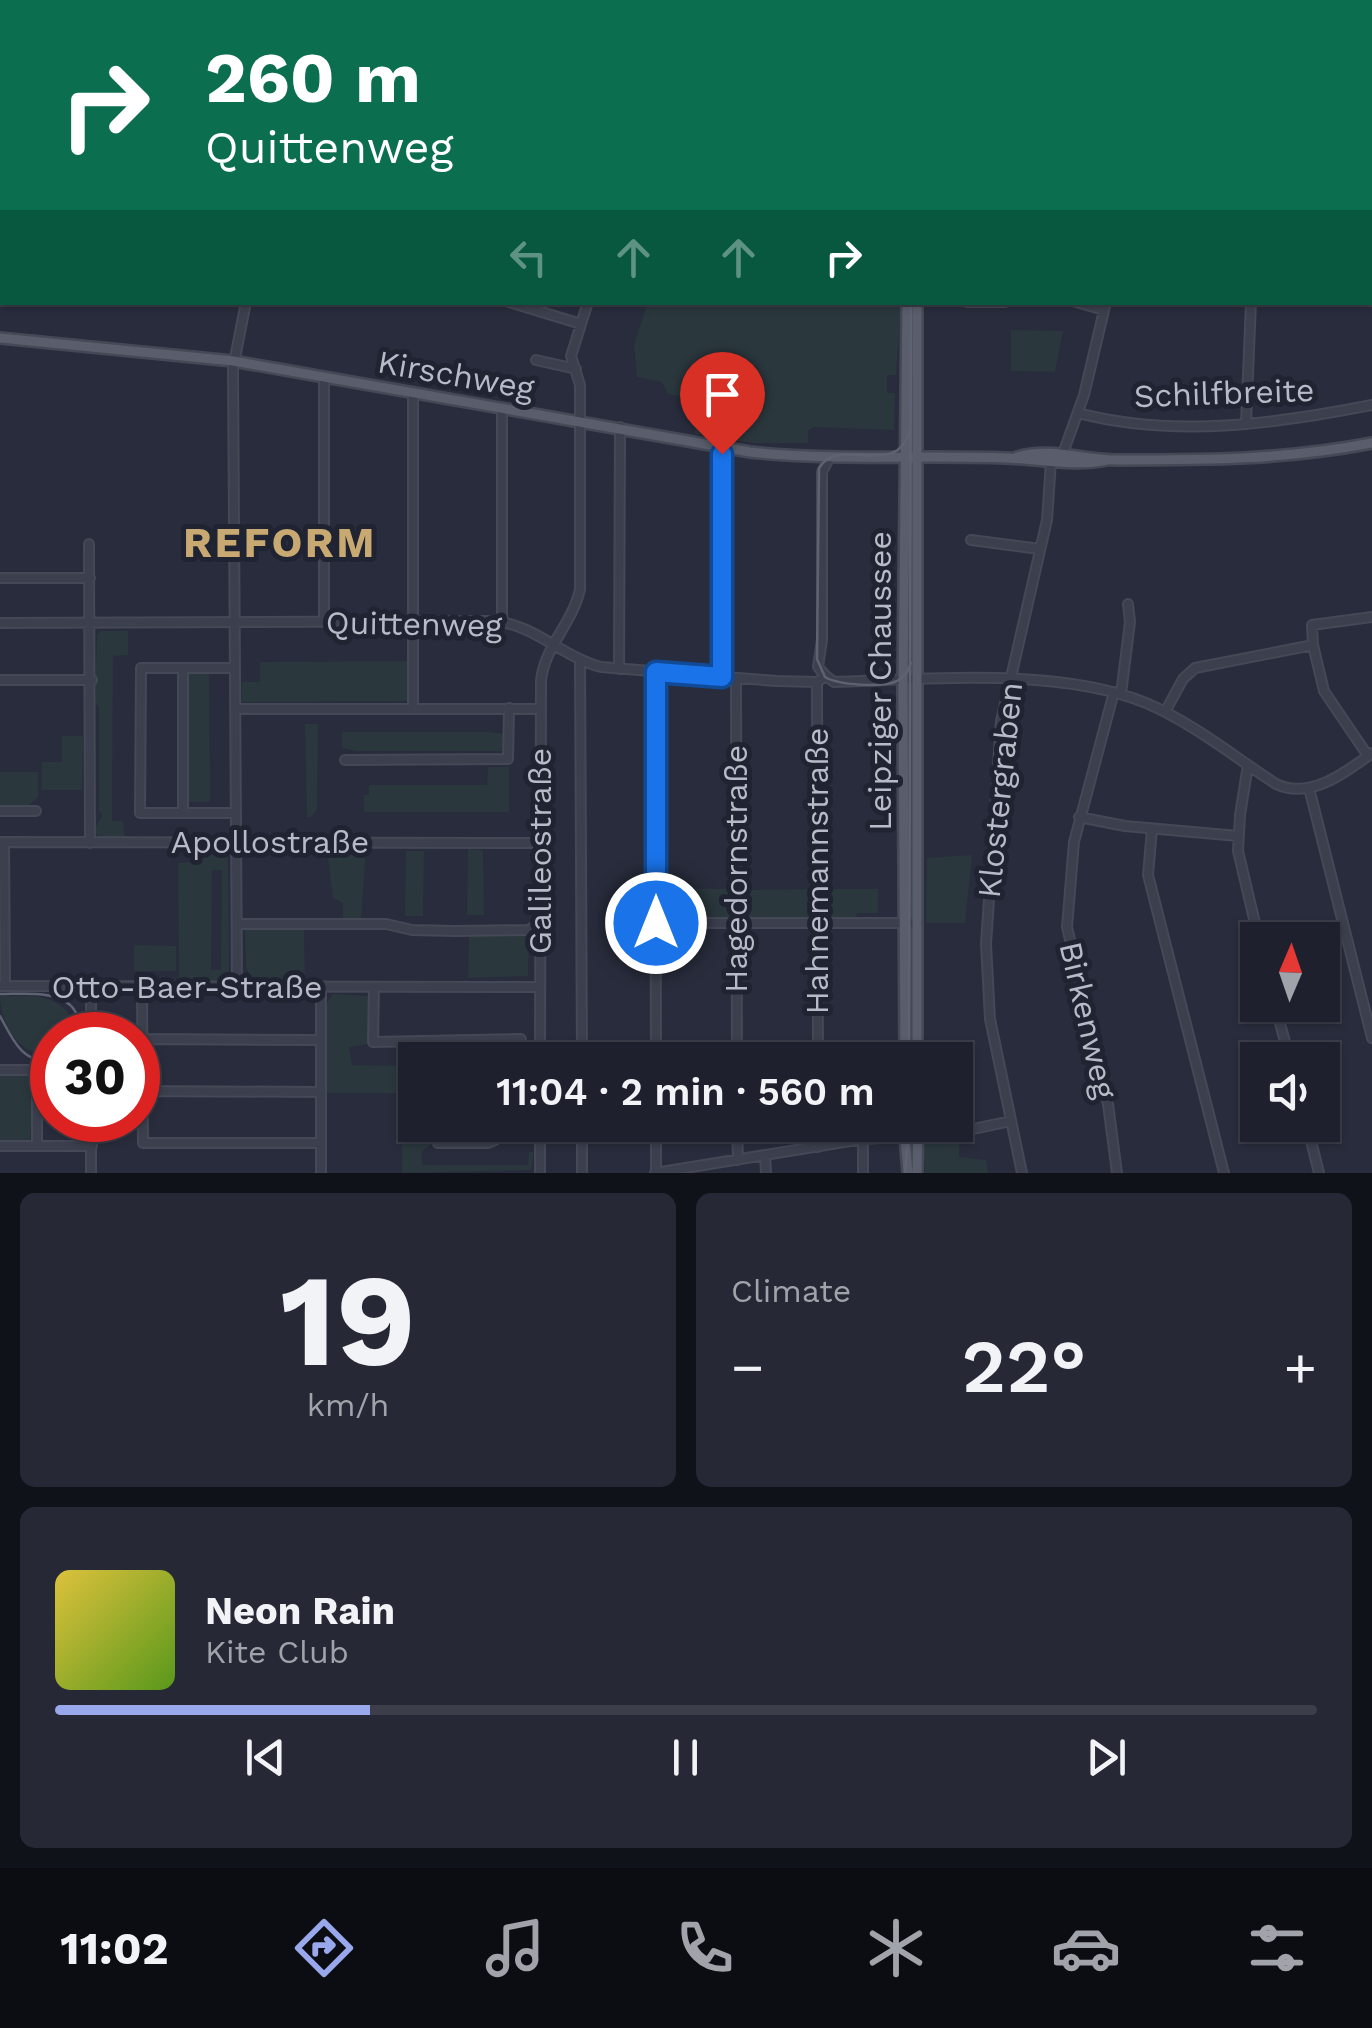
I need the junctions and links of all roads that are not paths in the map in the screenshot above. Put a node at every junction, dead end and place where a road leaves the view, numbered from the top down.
1 (245, 305) edge
2 (519, 305) edge
3 (587, 305) edge
4 (907, 305) edge
5 (917, 305) edge
6 (1251, 305) edge
7 (1105, 306) edge
8 (581, 324) junction
9 (0, 338) edge
10 (536, 360) dead end
11 (233, 361) junction
12 (576, 369) junction
13 (324, 378) junction
14 (413, 394) junction
15 (1372, 405) edge
16 (502, 410) junction
17 (1078, 413) junction
18 (580, 421) junction
19 (1246, 423) junction
20 (620, 427) junction
21 (1372, 444) edge
22 (722, 447) junction
23 (904, 456) junction
24 (919, 456) junction
25 (830, 457) junction
26 (1012, 458) junction
27 (1062, 458) junction
28 (1050, 461) junction
29 (970, 540) dead end
30 (89, 544) dead end
31 (1040, 549) junction
32 (0, 578) edge
33 (90, 578) junction
34 (1128, 604) dead end
35 (1372, 617) edge
36 (234, 622) junction
37 (324, 622) junction
38 (413, 622) junction
39 (502, 622) junction
40 (90, 623) junction
41 (0, 624) edge
42 (1313, 644) junction
43 (554, 645) junction
44 (580, 660) junction
45 (184, 668) junction
46 (235, 668) junction
47 (619, 669) junction
48 (656, 672) junction
49 (826, 676) junction
50 (722, 677) junction
51 (736, 678) junction
52 (0, 680) edge
53 (92, 680) junction
54 (904, 680) junction
55 (918, 680) junction
56 (1010, 680) junction
57 (817, 682) junction
58 (1118, 693) junction
59 (413, 708) junction
60 (509, 708) junction
61 (540, 709) junction
62 (236, 710) junction
63 (1165, 712) junction
64 (1370, 754) edge
65 (345, 760) dead end
66 (1248, 766) junction
67 (1309, 788) junction
68 (0, 810) edge
69 (36, 810) dead end
70 (183, 813) junction
71 (235, 813) junction
72 (1080, 817) junction
73 (1152, 829) junction
74 (1238, 836) junction
75 (2, 842) edge
76 (90, 842) junction
77 (235, 842) junction
78 (540, 842) junction
79 (817, 922) junction
80 (918, 922) junction
81 (1255, 922) edge
82 (539, 923) junction
83 (656, 923) junction
84 (737, 923) junction
85 (904, 923) junction
86 (237, 924) junction
87 (2, 986) edge
88 (237, 986) junction
89 (321, 986) junction
90 (142, 987) junction
91 (374, 987) junction
92 (540, 987) junction
93 (90, 988) junction
94 (91, 1012) edge
95 (142, 1012) edge
96 (1372, 1038) edge
97 (521, 1039) dead end
98 (160, 1040) edge
99 (321, 1040) junction
100 (540, 1042) edge
101 (582, 1042) edge
102 (656, 1042) edge
103 (737, 1042) edge
104 (818, 1042) edge
105 (905, 1042) edge
106 (917, 1042) edge
107 (0, 1070) edge
108 (160, 1091) edge
109 (321, 1092) junction
110 (1010, 1121) junction
111 (973, 1129) edge
112 (92, 1142) edge
113 (143, 1142) edge
114 (540, 1142) edge
115 (582, 1142) edge
116 (656, 1142) edge
117 (737, 1142) edge
118 (818, 1142) edge
119 (848, 1142) edge
120 (863, 1142) edge
121 (905, 1142) edge
122 (918, 1142) edge
123 (1311, 1142) edge
124 (321, 1144) junction
125 (0, 1146) edge
126 (37, 1146) junction
127 (92, 1146) junction
128 (818, 1146) junction
129 (765, 1156) junction
130 (738, 1160) junction
131 (91, 1173) edge
132 (321, 1173) edge
133 (540, 1173) edge
134 (582, 1173) edge
135 (656, 1173) edge
136 (766, 1173) edge
137 (863, 1173) edge
138 (908, 1173) edge
139 (917, 1173) edge
140 (1022, 1173) edge
141 (1118, 1173) edge
142 (1224, 1173) edge
143 (1319, 1173) edge

1 - 11 street
2 - 8 street
3 - 8 street, Galileostraße
4 - 23 main road, Leipziger Chaussee
5 - 24 main road, Leipziger Chaussee
6 - 19 street
7 - 17 street
8 - 12 street, Galileostraße
9 - 11 main road, Kirschweg
10 - 12 street
11 - 13 main road, Kirschweg
11 - 36 street
12 - 18 street, Galileostraße
13 - 14 main road, Kirschweg
13 - 37 street
14 - 16 main road, Kirschweg
14 - 38 street
15 - 19 street, Schilfbreite
16 - 18 main road, Kirschweg
16 - 39 street
17 - 19 street, Schilfbreite
17 - 27 street
18 - 20 main road, Kirschweg
18 - 43 street, Galileostraße
20 - 22 main road, Kirschweg
20 - 47 street
21 - 27 main road, Schilfbreite
22 - 25 main road, Kirschweg
22 - 50 street
23 - 24 main road, Schilfbreite
23 - 25 main road, Kirschweg
23 - 54 main road, Leipziger Chaussee
24 - 26 main road, Schilfbreite
24 - 55 main road, Leipziger Chaussee
25 - 49 street
26 - 27 main road, Schilfbreite
26 - 28 main road, Schilfbreite
27 - 28 main road, Schilfbreite
28 - 31 street, Klostergraben
29 - 31 street
30 - 33 street
31 - 56 street, Klostergraben
32 - 33 street
33 - 40 street
34 - 58 street, Birkenweg
35 - 42 street
36 - 37 street, Quittenweg
36 - 40 street, Quittenweg
36 - 46 street
37 - 38 street, Quittenweg
38 - 39 street, Quittenweg
38 - 59 street
39 - 43 street, Quittenweg
40 - 41 street, Quittenweg
40 - 53 street
42 - 63 street
42 - 64 street
43 - 44 street, Quittenweg
43 - 61 street, Galileostraße
44 - 47 street, Quittenweg
44 - 101 street
45 - 46 street
45 - 70 street
45 - 70 street
46 - 62 street
47 - 48 street, Quittenweg
48 - 50 street, Quittenweg
48 - 83 street
49 - 54 street
49 - 57 street
50 - 51 street, Quittenweg
51 - 57 street, Quittenweg
51 - 84 street, Hagedornstraße
52 - 53 street
53 - 76 street
54 - 55 street
54 - 85 main road, Leipziger Chaussee
55 - 56 street
55 - 80 main road, Leipziger Chaussee
56 - 58 street
56 - 110 street, Klostergraben
57 - 79 street, Hahnemannstraße
58 - 63 street
58 - 72 street, Birkenweg
59 - 60 street
59 - 62 street
60 - 61 street
60 - 65 street
61 - 78 street, Galileostraße
62 - 71 street
63 - 66 street
64 - 67 street
66 - 67 street
66 - 74 street
67 - 96 street
68 - 69 street
70 - 71 street
71 - 77 street
72 - 73 street
72 - 141 street, Birkenweg
73 - 74 street
73 - 142 street
74 - 81 street
75 - 76 street, Apollostraße
75 - 87 street
76 - 77 street, Apollostraße
77 - 78 street, Apollostraße
77 - 86 street
78 - 82 street, Galileostraße
79 - 84 street
79 - 85 street
79 - 104 street, Hahnemannstraße
80 - 85 street
80 - 106 main road, Leipziger Chaussee
82 - 86 street
82 - 92 street, Galileostraße
83 - 84 street
83 - 102 street
84 - 103 street, Hagedornstraße
85 - 105 main road, Leipziger Chaussee
86 - 88 street
87 - 93 street, Otto-Baer-Straße
88 - 89 street, Otto-Baer-Straße
88 - 90 street, Otto-Baer-Straße
89 - 91 street, Otto-Baer-Straße
89 - 99 street
90 - 93 street, Otto-Baer-Straße
90 - 95 street
91 - 92 street, Otto-Baer-Straße
91 - 97 street
92 - 100 street, Galileostraße
93 - 94 street
98 - 99 street
99 - 109 street
107 - 126 street
108 - 109 street
109 - 124 street
110 - 111 street
110 - 140 street, Klostergraben
112 - 127 street
113 - 124 street
114 - 133 street
115 - 134 street
116 - 135 street
117 - 130 street
118 - 128 street
119 - 128 street
120 - 137 street
121 - 138 main road
122 - 139 main road
123 - 143 street
124 - 132 street
125 - 126 street
126 - 127 street
127 - 131 street
128 - 129 street
129 - 130 street
129 - 136 street
130 - 135 street

